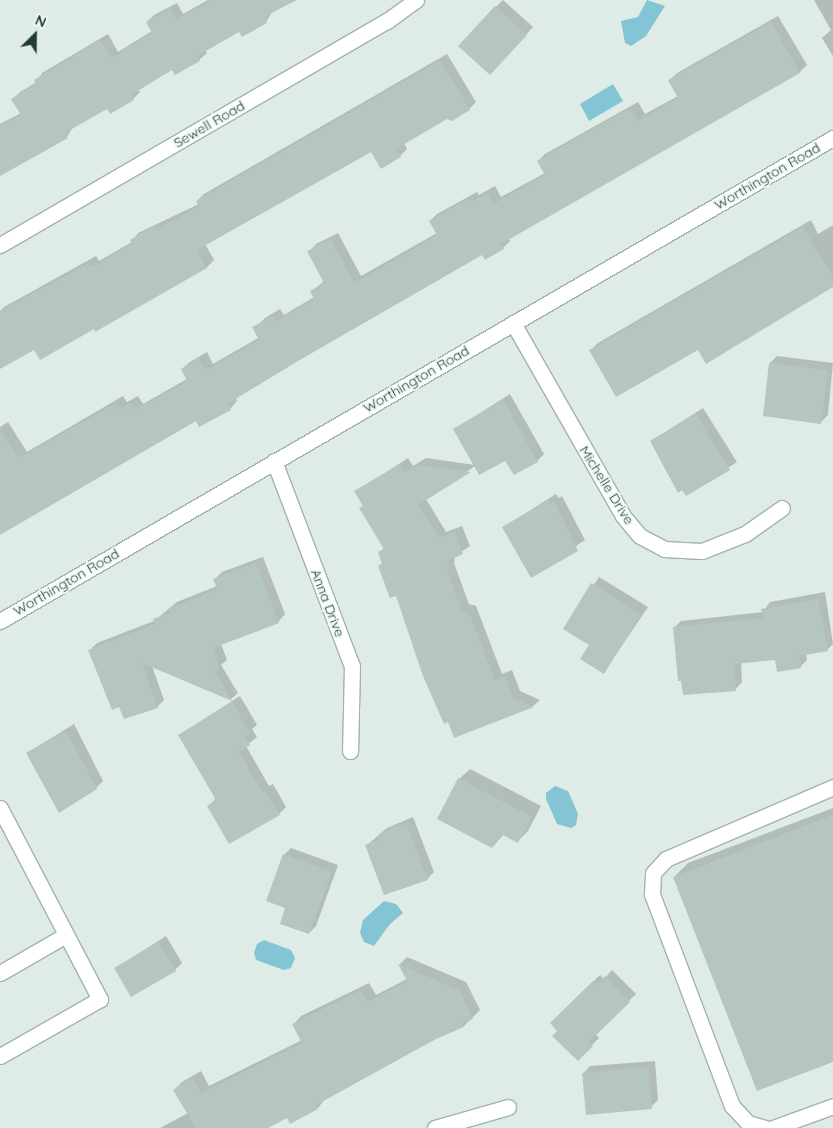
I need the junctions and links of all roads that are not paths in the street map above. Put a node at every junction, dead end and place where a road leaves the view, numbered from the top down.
1 (416, 0) edge
2 (833, 138) edge
3 (0, 245) edge
4 (513, 323) junction
5 (274, 461) junction
6 (782, 508) dead end
7 (0, 621) edge
8 (350, 751) dead end
9 (833, 787) edge
10 (0, 808) edge
11 (66, 935) junction
12 (0, 973) edge
13 (0, 1056) edge
14 (833, 1106) edge
15 (508, 1107) dead end
16 (435, 1128) edge
17 (765, 1128) edge
18 (773, 1128) edge

1 - 3 street, Sewell Road
2 - 4 street, Worthington Road
4 - 5 street, Worthington Road
4 - 6 street, Michelle Drive
5 - 7 street, Worthington Road
5 - 8 street, Anna Drive
9 - 17 street
10 - 11 street
11 - 12 street
11 - 13 street
14 - 18 street
15 - 16 street

